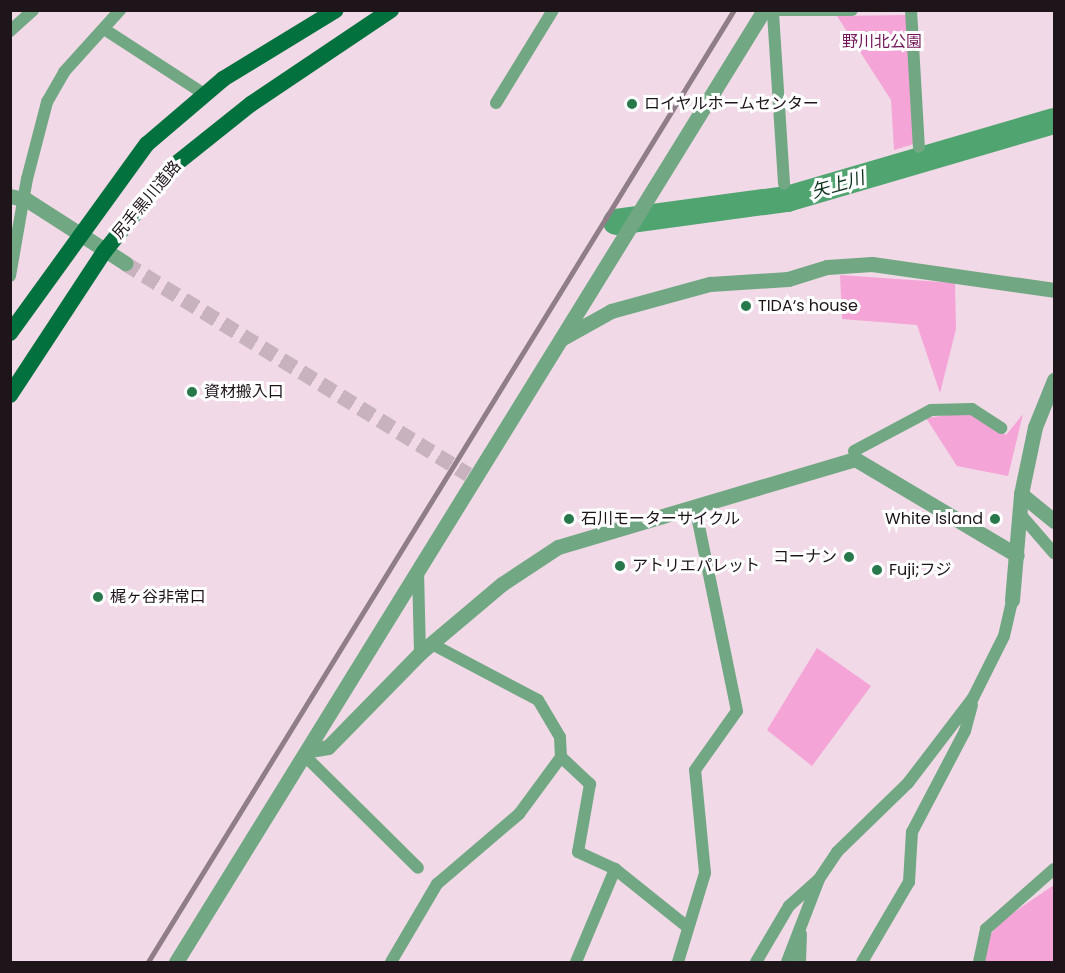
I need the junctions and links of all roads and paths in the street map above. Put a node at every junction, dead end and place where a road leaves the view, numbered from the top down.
1 (33, 10) edge
2 (120, 10) edge
3 (336, 10) edge
4 (391, 10) edge
5 (553, 10) edge
6 (852, 10) edge
7 (911, 10) edge
8 (768, 12) edge
9 (104, 29) junction
10 (10, 32) edge
11 (204, 94) junction
12 (496, 103) dead end
13 (919, 147) dead end
14 (784, 184) dead end
15 (10, 196) edge
16 (27, 200) junction
17 (78, 234) junction
18 (104, 252) junction
19 (125, 263) tunnel mouth
20 (10, 276) edge
21 (1054, 290) edge
22 (10, 333) edge
23 (561, 339) junction
24 (1054, 380) edge
25 (10, 395) edge
26 (1001, 428) dead end
27 (854, 450) dead end
28 (1021, 495) junction
29 (695, 507) junction
30 (1020, 514) junction
31 (1054, 520) edge
32 (1054, 553) edge
33 (1017, 555) junction
34 (418, 571) junction
35 (1012, 600) joint
36 (426, 649) junction
37 (973, 698) junction
38 (308, 754) junction
39 (561, 757) junction
40 (418, 868) dead end
41 (615, 869) junction
42 (1054, 869) edge
43 (819, 879) junction
44 (685, 925) junction
45 (802, 925) junction
46 (178, 962) edge
47 (391, 963) edge
48 (576, 963) edge
49 (678, 963) edge
50 (756, 963) edge
51 (787, 963) edge
52 (800, 963) edge
53 (862, 963) edge
54 (979, 963) edge

1 - 10 street
2 - 9 street
3 - 11 main road, 尻手黒川道路
4 - 18 main road, 尻手黒川道路
5 - 12 street
6 - 8 street
7 - 13 street
8 - 14 street
8 - 23 street
9 - 11 street
9 - 16 street
11 - 17 main road, 尻手黒川道路
15 - 16 street
16 - 17 street
16 - 20 street
17 - 18 street
17 - 22 main road, 尻手黒川道路
18 - 19 street
18 - 25 main road, 尻手黒川道路
21 - 23 street
23 - 34 street
24 - 28 street
26 - 27 street
28 - 30 street
28 - 31 street
29 - 33 street
29 - 36 street
29 - 44 street
30 - 32 street
30 - 33 street
33 - 35 street
34 - 36 street
34 - 38 street
35 - 37 street
36 - 38 street
36 - 39 street
37 - 43 street
37 - 53 street
38 - 40 street
38 - 46 street
39 - 41 street
39 - 47 street
41 - 44 street
41 - 48 street
42 - 54 street
43 - 45 street
43 - 50 street
44 - 49 street
45 - 51 street
45 - 52 street

